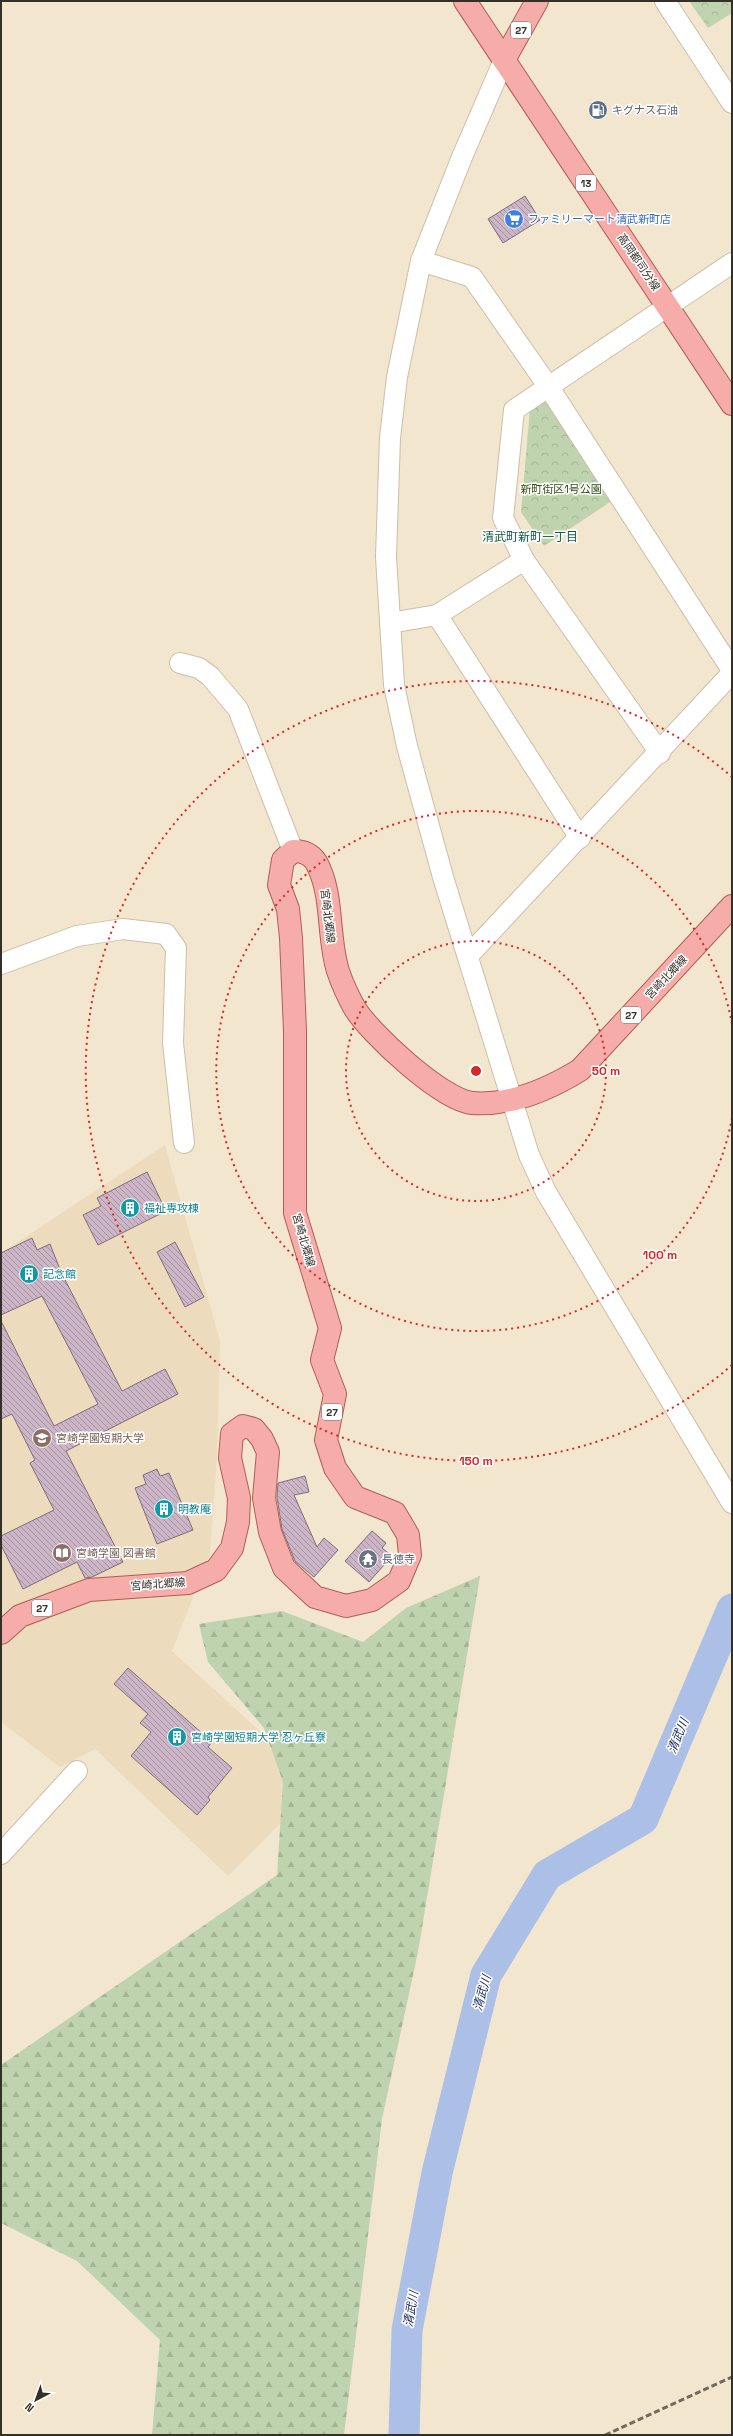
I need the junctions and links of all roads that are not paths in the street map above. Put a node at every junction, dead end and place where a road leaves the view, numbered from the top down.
1 (465, 1) edge
2 (537, 1) edge
3 (665, 1) edge
4 (504, 60) junction
5 (732, 103) edge
6 (421, 261) junction
7 (732, 263) edge
8 (668, 306) junction
9 (548, 386) junction
10 (732, 404) edge
11 (524, 560) junction
12 (437, 615) junction
13 (390, 624) junction
14 (180, 663) dead end
15 (732, 672) edge
16 (660, 753) junction
17 (580, 838) junction
18 (293, 851) junction
19 (732, 906) edge
20 (468, 956) junction
21 (1, 964) edge
22 (513, 1100) junction
23 (184, 1143) dead end
24 (732, 1503) edge
25 (1, 1633) edge
26 (77, 1771) dead end
27 (1, 1854) edge

1 - 4 main road, 高岡都司分線 / 13
2 - 4 main road, 27
3 - 5 street
4 - 6 street
4 - 8 main road, 高岡都司分線 / 13
6 - 9 street
6 - 13 street
7 - 8 street
8 - 9 street
8 - 10 main road, 高岡都司分線 / 13
9 - 11 street
9 - 15 street
11 - 12 street
11 - 16 street
12 - 13 street
12 - 17 street
13 - 20 street
14 - 18 street
15 - 16 street
16 - 17 street
17 - 20 street
18 - 22 main road, 宮崎北郷線 / 27
18 - 25 main road, 宮崎北郷線 / 27
19 - 22 main road, 宮崎北郷線 / 27
20 - 22 street
21 - 23 street
22 - 24 street
26 - 27 street

